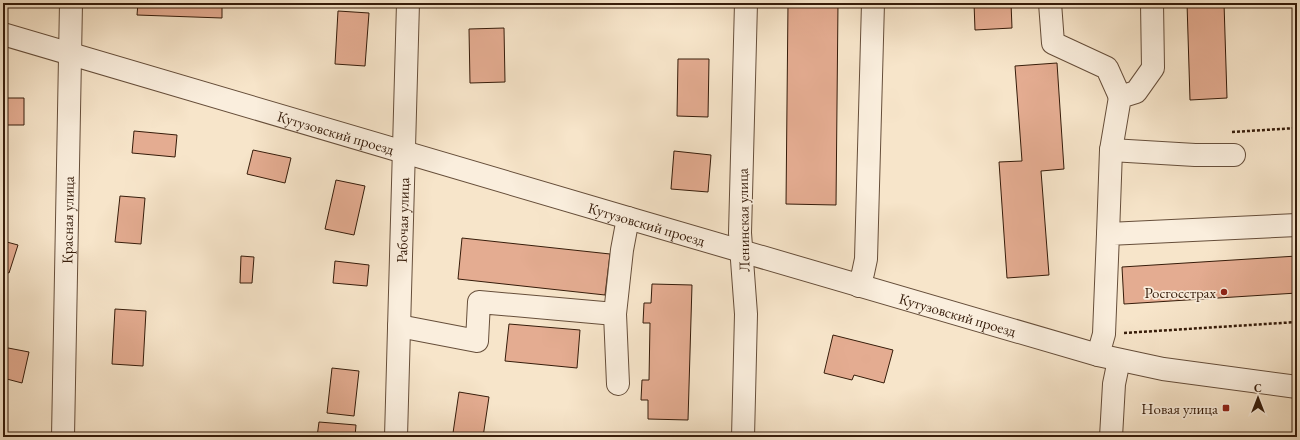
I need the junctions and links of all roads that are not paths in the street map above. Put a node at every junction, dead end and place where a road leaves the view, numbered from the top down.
1 (72, 3) edge
2 (408, 3) edge
3 (746, 3) edge
4 (873, 3) edge
5 (1050, 3) edge
6 (1152, 3) edge
7 (3, 34) edge
8 (70, 54) junction
9 (1120, 96) junction
10 (1111, 150) junction
11 (404, 152) junction
12 (1234, 155) dead end
13 (628, 218) junction
14 (1297, 225) edge
15 (1108, 234) junction
16 (742, 251) junction
17 (859, 286) junction
18 (615, 314) junction
19 (399, 326) junction
20 (1101, 345) junction
21 (1119, 360) junction
22 (618, 384) dead end
23 (1297, 387) edge
24 (63, 437) edge
25 (396, 437) edge
26 (743, 437) edge
27 (1111, 437) edge

1 - 8 street, Красная улица
2 - 11 street, Рабочая улица
3 - 16 street, Ленинская улица
4 - 17 street
5 - 9 street
6 - 9 street
7 - 8 street, Кутузовский проезд
8 - 11 street, Кутузовский проезд
8 - 24 street, Красная улица
9 - 10 street
10 - 12 street
10 - 15 street
11 - 13 street, Кутузовский проезд
11 - 19 street, Рабочая улица
13 - 16 street, Кутузовский проезд
13 - 18 street
14 - 15 street
15 - 20 street
16 - 17 street, Кутузовский проезд
16 - 26 street, Ленинская улица
17 - 20 street, Кутузовский проезд
18 - 19 street
18 - 22 street
19 - 25 street, Рабочая улица
20 - 21 street, Кутузовский проезд
21 - 23 street, Кутузовский проезд
21 - 27 street

